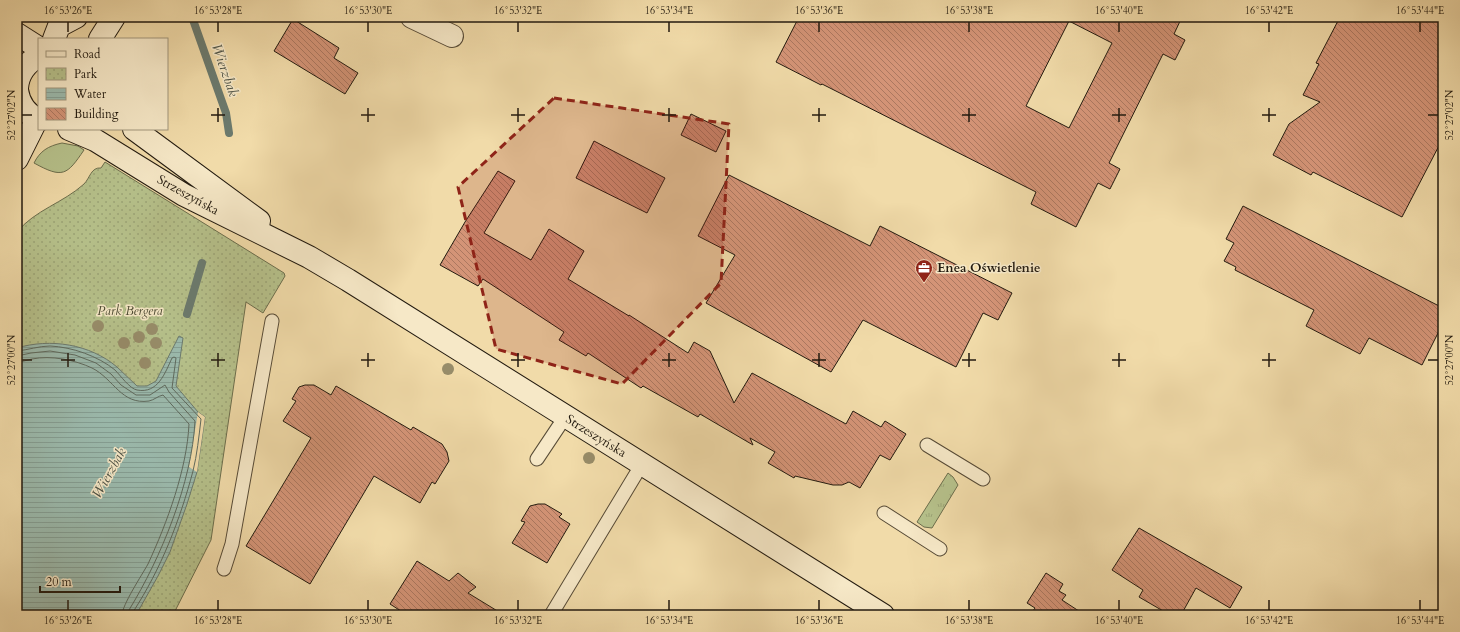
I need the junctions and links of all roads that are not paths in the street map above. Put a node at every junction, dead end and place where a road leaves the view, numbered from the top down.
1 (76, 17) edge
2 (114, 17) edge
3 (412, 17) edge
4 (17, 34) edge
5 (452, 36) dead end
6 (54, 38) edge
7 (101, 38) edge
8 (38, 47) edge
9 (38, 57) edge
10 (17, 89) edge
11 (38, 119) edge
12 (71, 130) edge
13 (135, 130) edge
14 (17, 159) edge
15 (309, 257) junction
16 (272, 321) dead end
17 (565, 416) junction
18 (927, 445) dead end
19 (537, 460) dead end
20 (642, 464) junction
21 (983, 479) dead end
22 (884, 513) dead end
23 (940, 549) dead end
24 (224, 569) dead end
25 (551, 615) edge
26 (883, 615) edge

1 - 6 street
2 - 7 street
3 - 5 street
4 - 8 street
9 - 10 street
10 - 11 street
11 - 14 street
12 - 15 street, Strzeszyńska
13 - 15 street, Strzeszyńska
15 - 17 street, Strzeszyńska
16 - 24 lane
17 - 19 lane
17 - 20 street, Strzeszyńska
18 - 21 lane
20 - 25 lane
20 - 26 street, Strzeszyńska
22 - 23 lane

